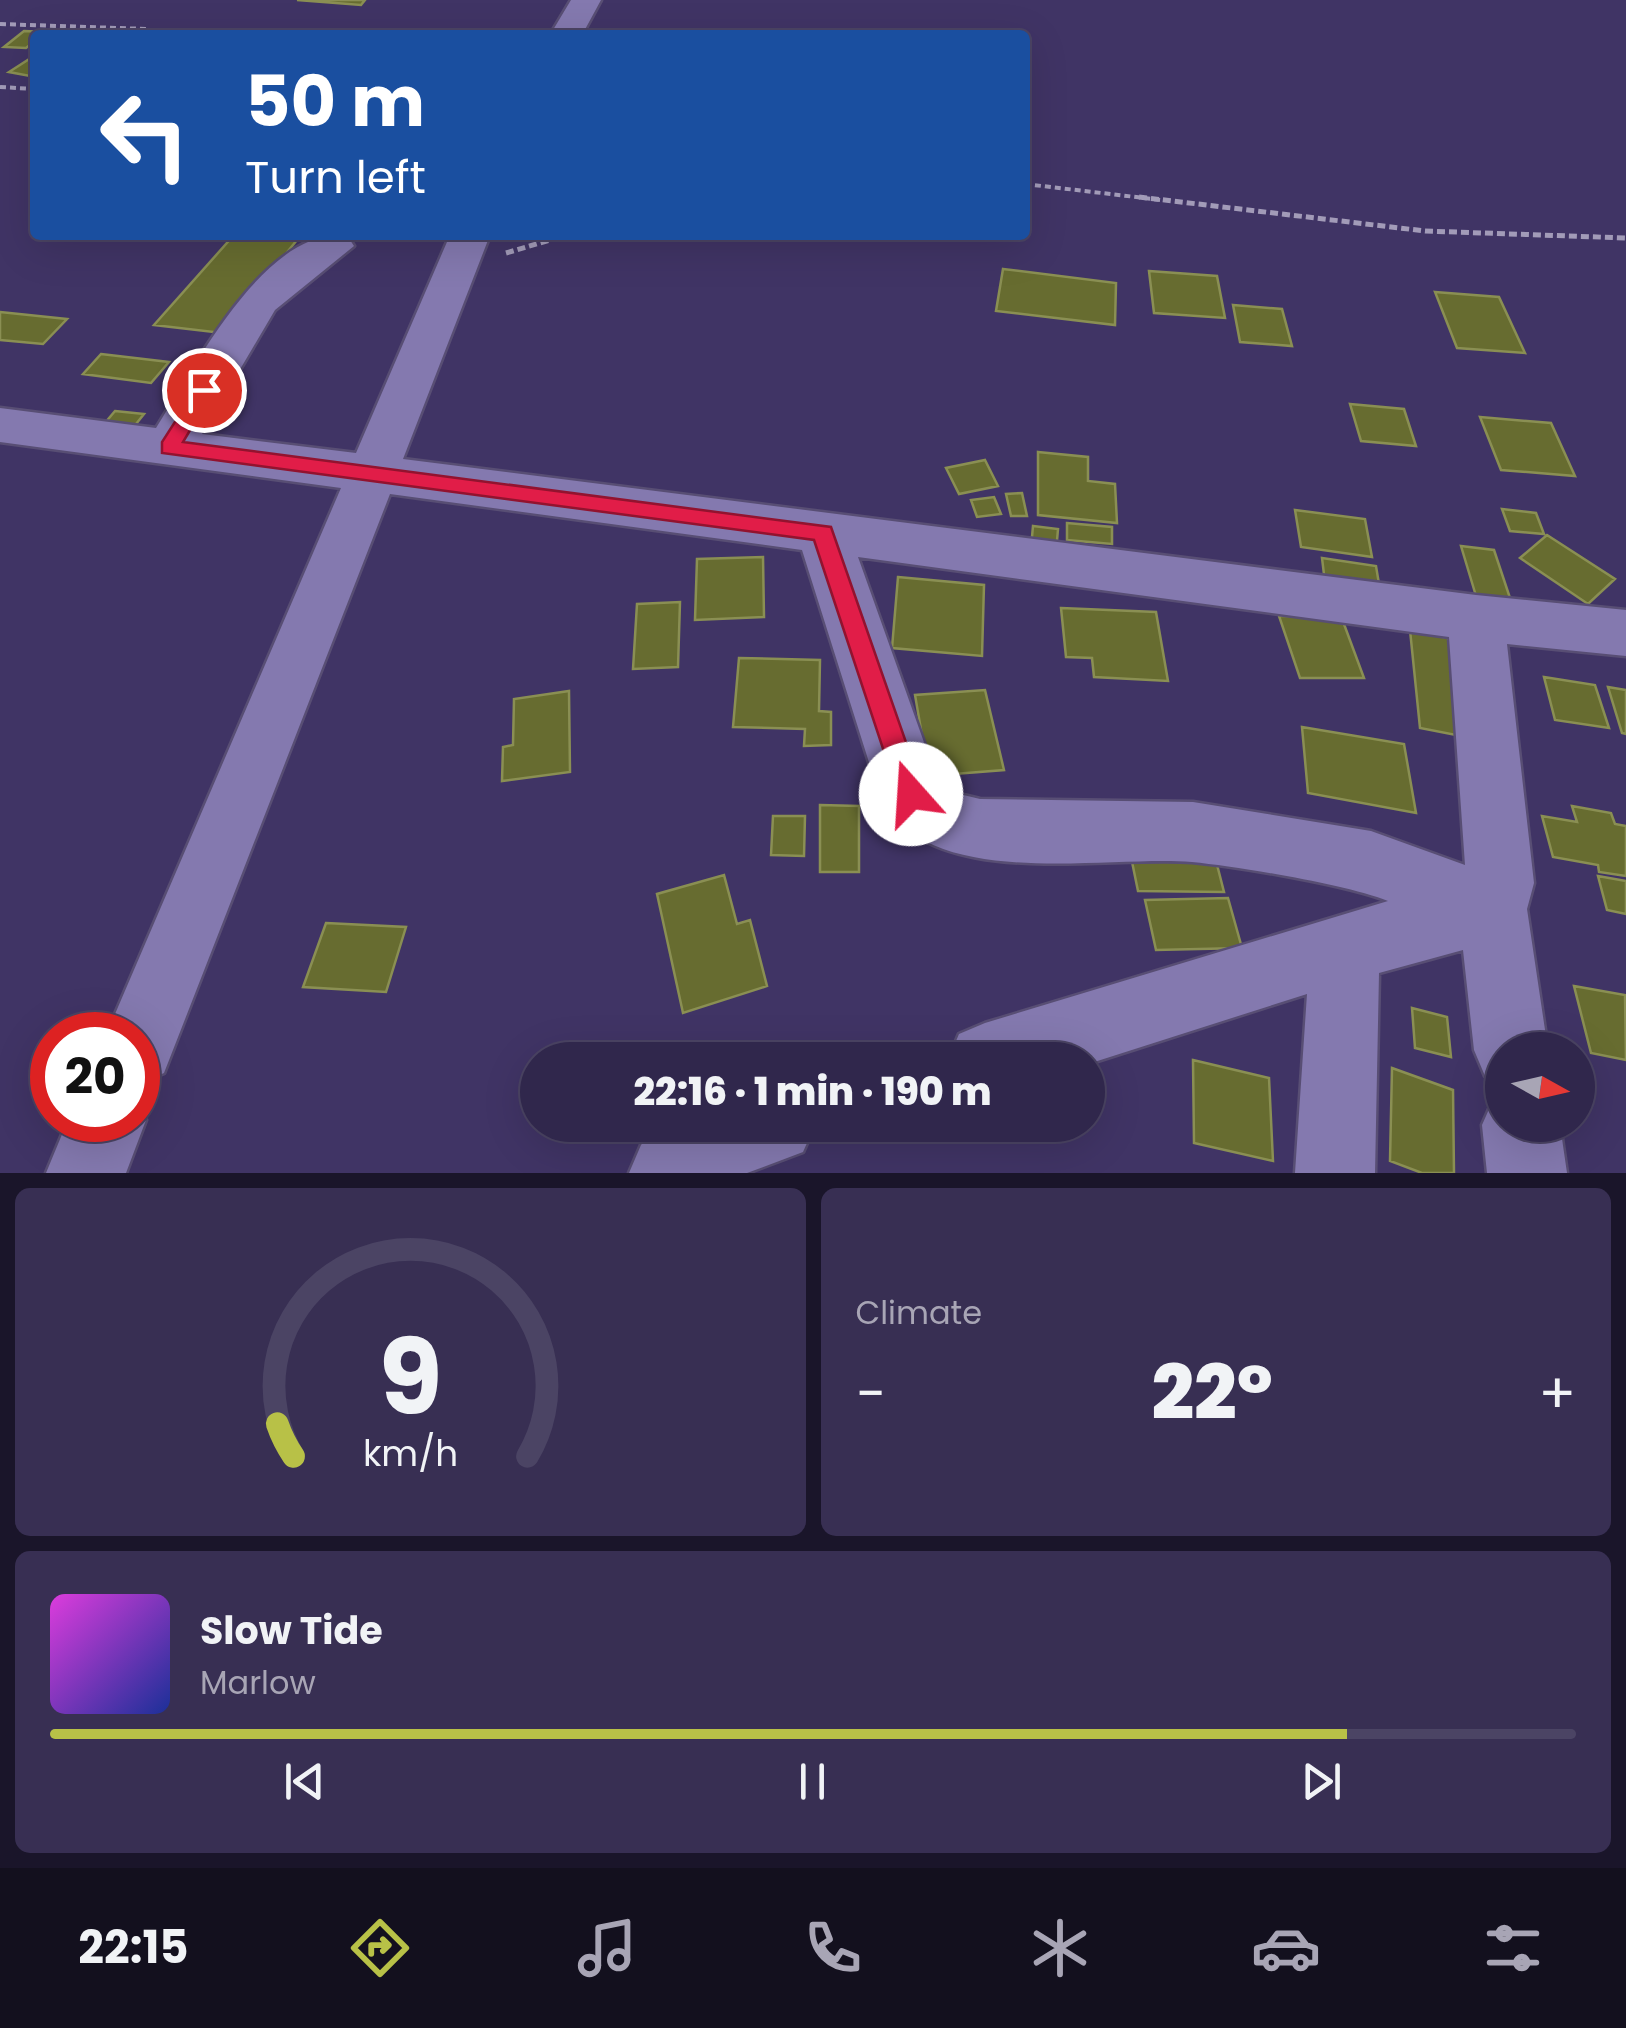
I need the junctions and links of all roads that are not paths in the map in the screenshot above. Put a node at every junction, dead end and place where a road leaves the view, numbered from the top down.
1 (586, 0) edge
2 (569, 30) edge
3 (334, 246) dead end
4 (464, 251) edge
5 (0, 425) edge
6 (169, 448) junction
7 (373, 474) junction
8 (823, 533) junction
9 (1476, 618) junction
10 (1626, 634) edge
11 (1494, 909) junction
12 (1346, 947) junction
13 (152, 1012) edge
14 (1510, 1032) edge
15 (1042, 1042) edge
16 (99, 1142) edge
17 (721, 1142) edge
18 (1523, 1142) edge
19 (86, 1173) edge
20 (669, 1173) edge
21 (1335, 1173) edge
22 (1527, 1173) edge

1 - 2 street
3 - 6 street
4 - 7 street
5 - 6 street
6 - 7 street
7 - 8 street
7 - 13 street
8 - 9 street
8 - 11 street
9 - 10 street
9 - 11 street
11 - 12 street
11 - 14 street
12 - 15 street
12 - 21 street
16 - 19 street
17 - 20 street
18 - 22 street

